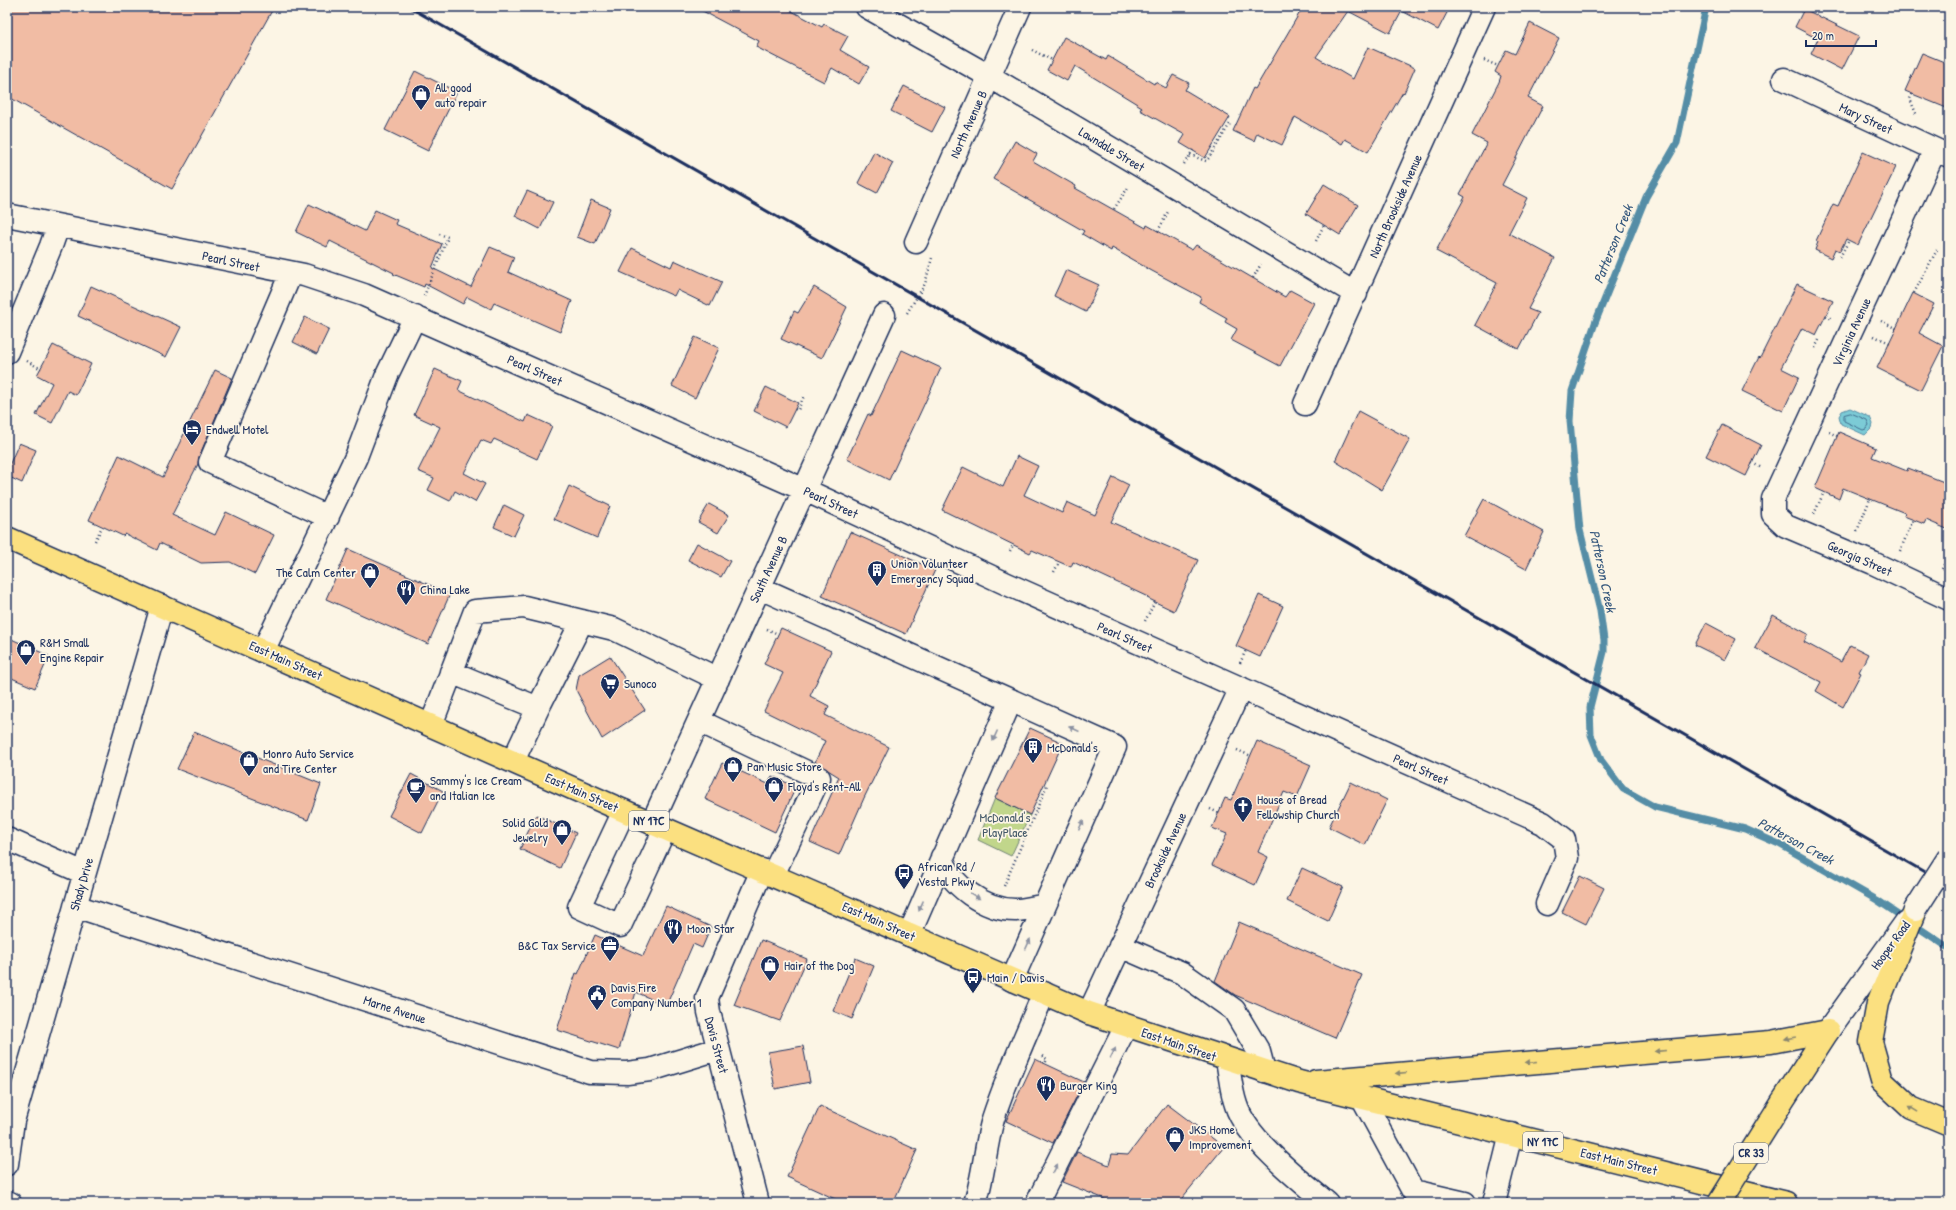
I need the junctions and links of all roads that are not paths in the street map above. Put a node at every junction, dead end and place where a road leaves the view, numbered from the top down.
1 (867, 7) edge
2 (1020, 7) edge
3 (1484, 7) edge
4 (989, 76) junction
5 (1784, 80) dead end
6 (1942, 154) edge
7 (7, 215) edge
8 (58, 226) junction
9 (916, 242) road end
10 (291, 273) junction
11 (1356, 294) junction
12 (884, 315) road end
13 (415, 317) junction
14 (7, 352) edge
15 (1305, 404) dead end
16 (805, 490) junction
17 (1773, 514) joint
18 (328, 516) junction
19 (7, 538) edge
20 (760, 588) junction
21 (1949, 600) edge
22 (162, 606) junction
23 (582, 621) junction
24 (263, 650) junction
25 (451, 672) junction
26 (718, 679) junction
27 (1241, 688) junction
28 (1011, 700) junction
29 (538, 708) junction
30 (699, 721) junction
31 (431, 725) junction
32 (513, 761) junction
33 (624, 811) junction
34 (659, 826) junction
35 (7, 839) edge
36 (942, 857) junction
37 (1949, 857) edge
38 (84, 873) junction
39 (767, 873) junction
40 (1547, 904) dead end
41 (75, 906) junction
42 (1045, 906) junction
43 (1915, 910) junction
44 (909, 934) junction
45 (1120, 946) junction
46 (1012, 980) junction
47 (1044, 993) junction
48 (1089, 1013) junction
49 (1126, 1026) junction
50 (1828, 1031) junction
51 (718, 1049) junction
52 (1227, 1060) junction
53 (1264, 1071) junction
54 (1299, 1082) junction
55 (1363, 1099) junction
56 (10, 1120) edge
57 (1949, 1124) edge
58 (1511, 1134) junction
59 (7, 1164) edge
60 (1412, 1199) edge
61 (758, 1203) edge
62 (975, 1203) edge
63 (1037, 1203) edge
64 (1327, 1203) edge
65 (1465, 1203) edge
66 (1494, 1203) edge
67 (1719, 1203) edge
68 (1786, 1203) edge

1 - 4 street, Lawndale Street
2 - 4 street, North Avenue B
3 - 11 street, North Brookside Avenue
4 - 9 street, North Avenue B
4 - 11 street, Lawndale Street
5 - 6 street, Mary Street
6 - 17 street, Virginia Avenue
7 - 8 street, Pearl Street
8 - 10 street, Pearl Street
8 - 14 street
10 - 13 street, Pearl Street
10 - 18 street
11 - 15 street, North Brookside Avenue
12 - 16 street, South Avenue B
13 - 16 street, Pearl Street
13 - 18 street
16 - 20 street, South Avenue B
16 - 27 street, Pearl Street
17 - 21 street, Georgia Street
18 - 24 street
19 - 22 main road, East Main Street / NY 17C
20 - 26 street, South Avenue B
20 - 28 street
22 - 24 main road, East Main Street / NY 17C
22 - 38 street, Shady Drive
23 - 25 street
23 - 26 street
23 - 29 street
24 - 31 main road, East Main Street / NY 17C
25 - 29 street
25 - 31 street
26 - 30 street, South Avenue B
27 - 40 street, Pearl Street
27 - 45 street, Brookside Avenue
28 -> 36 street
42 -> 28 street
29 - 32 street
30 - 34 street, South Avenue B
30 - 39 street, Davis Street
31 - 32 main road, East Main Street / NY 17C
32 - 33 main road, East Main Street / NY 17C
33 - 34 main road, East Main Street / NY 17C
33 - 34 street, South Avenue B
34 - 39 main road, East Main Street / NY 17C
35 - 38 street
36 -> 42 street
36 -> 44 street
37 - 43 street, Hooper Road, bridge
38 - 41 street, Shady Drive
39 - 44 main road, East Main Street / NY 17C
39 - 51 street, Davis Street
41 - 51 street, Marne Avenue
41 - 56 street, Shady Drive
46 -> 42 street
43 - 50 street, Hooper Road
57 -> 43 main road
44 - 46 main road, East Main Street / NY 17C
45 - 48 street, Brookside Avenue
45 - 53 street
46 - 47 main road, East Main Street / NY 17C
47 - 48 main road, East Main Street / NY 17C
47 - 62 street
48 - 49 main road, East Main Street / NY 17C
49 - 52 main road, East Main Street / NY 17C
63 -> 49 street
50 -> 54 main road
50 - 67 main road, CR 33, bridge
51 - 61 street, Davis Street
52 - 53 main road, East Main Street / NY 17C
52 - 64 street
53 - 54 main road, East Main Street / NY 17C
54 - 55 main road, East Main Street / NY 17C
55 - 58 main road, East Main Street / NY 17C
55 - 60 street
56 - 59 street, Shady Drive
58 - 66 street
58 - 68 main road, East Main Street / NY 17C
60 - 65 street

